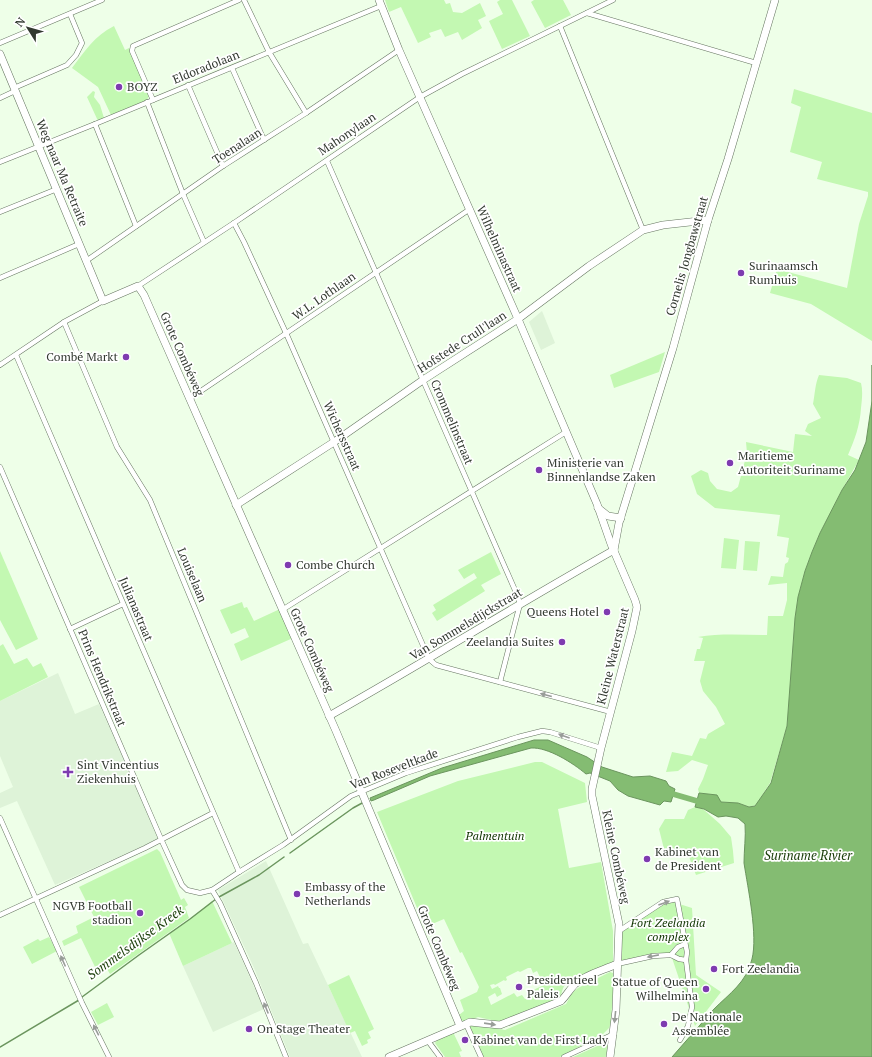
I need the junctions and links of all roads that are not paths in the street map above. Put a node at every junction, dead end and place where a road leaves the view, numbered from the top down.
1 (102, 0) edge
2 (239, 0) edge
3 (244, 0) edge
4 (613, 0) edge
5 (775, 0) edge
6 (380, 3) edge
7 (587, 13) junction
8 (70, 14) junction
9 (560, 26) junction
10 (0, 43) edge
11 (399, 50) junction
12 (269, 52) junction
13 (0, 54) edge
14 (756, 64) junction
15 (232, 68) junction
16 (188, 85) junction
17 (15, 90) junction
18 (420, 97) junction
19 (0, 98) edge
20 (153, 100) junction
21 (147, 102) junction
22 (306, 113) junction
23 (95, 124) junction
24 (264, 140) junction
25 (39, 146) junction
26 (327, 161) junction
27 (0, 162) edge
28 (223, 166) junction
29 (57, 189) junction
30 (183, 194) junction
31 (470, 210) junction
32 (0, 212) edge
33 (708, 220) junction
34 (234, 223) junction
35 (136, 226) junction
36 (643, 230) junction
37 (204, 242) junction
38 (79, 244) junction
39 (86, 261) junction
40 (376, 272) junction
41 (0, 278) edge
42 (138, 286) junction
43 (103, 301) junction
44 (518, 319) junction
45 (64, 322) junction
46 (286, 333) junction
47 (16, 355) junction
48 (0, 366) edge
49 (423, 380) junction
50 (189, 399) junction
51 (566, 432) junction
52 (334, 442) junction
53 (0, 466) edge
54 (471, 491) junction
55 (236, 505) junction
56 (625, 505) junction
57 (602, 513) junction
58 (620, 520) junction
59 (381, 548) junction
60 (614, 550) junction
61 (123, 604) junction
62 (520, 604) junction
63 (282, 610) junction
64 (70, 630) junction
65 (429, 659) junction
66 (500, 682) junction
67 (610, 712) junction
68 (329, 716) junction
69 (601, 748) junction
70 (593, 779) joint
71 (363, 793) junction
72 (213, 813) junction
73 (0, 818) edge
74 (161, 839) junction
75 (291, 840) junction
76 (239, 872) junction
77 (192, 892) joint
78 (213, 892) junction
79 (35, 898) junction
80 (0, 915) edge
81 (619, 932) junction
82 (685, 944) junction
83 (671, 955) junction
84 (686, 960) junction
85 (618, 964) junction
86 (463, 1025) junction
87 (614, 1034) junction
88 (680, 1040) dead end
89 (428, 1041) junction
90 (110, 1057) edge
91 (286, 1057) edge
92 (389, 1057) edge
93 (440, 1057) edge
94 (481, 1057) edge
95 (564, 1057) edge
96 (610, 1057) edge

1 - 8 street
2 - 20 street
3 - 12 street
4 - 7 street, Mahonylaan
5 - 14 street, Cornelis Jongbawstraat
6 - 11 street, Wilhelminastraat
6 - 12 street, Eldoradolaan
7 - 9 street, Mahonylaan
7 - 14 street
8 - 10 street
8 - 17 street
9 - 18 street, Mahonylaan
9 - 36 street
11 - 18 street, Wilhelminastraat
11 - 22 street, Toenalaan
12 - 15 street, Eldoradolaan
12 - 22 street
13 - 17 street, Weg naar Ma Retraite
14 - 33 street, Cornelis Jongbawstraat
15 - 16 street, Eldoradolaan
15 - 24 street
16 - 20 street, Eldoradolaan
16 - 28 street
17 - 19 street
17 - 25 street, Weg naar Ma Retraite
18 - 26 street, Mahonylaan
18 - 31 street, Wilhelminastraat
20 - 21 street, Eldoradolaan
21 - 23 street, Eldoradolaan
21 - 30 street
22 - 24 street, Toenalaan
23 - 25 street, Eldoradolaan
23 - 35 street
24 - 28 street, Toenalaan
25 - 27 street, Eldoradolaan
25 - 29 street, Weg naar Ma Retraite
26 - 34 street, Mahonylaan
26 - 40 street, Crommelinstraat
28 - 30 street, Toenalaan
29 - 32 street
29 - 38 street, Weg naar Ma Retraite
30 - 35 street, Toenalaan
30 - 37 street
31 - 40 street, W.L. Lothlaan
31 - 44 street, Wilhelminastraat
33 - 36 street, Hofstede Crull'laan
33 - 56 street, Cornelis Jongbawstraat
34 - 37 street, Mahonylaan
34 - 46 street, Wichersstraat
35 - 39 street, Toenalaan
36 - 44 street, Hofstede Crull'laan
37 - 42 street, Mahonylaan
38 - 39 street, Weg naar Ma Retraite
38 - 41 street
39 - 43 street, Weg naar Ma Retraite
40 - 46 street, W.L. Lothlaan
40 - 49 street, Crommelinstraat
42 - 43 street, Mahonylaan
42 - 50 street, Grote Combéweg
43 - 45 street
44 - 49 street, Hofstede Crull'laan
44 - 51 street, Wilhelminastraat
45 - 47 street
45 - 75 street, Louiselaan
46 - 50 street, W.L. Lothlaan
46 - 52 street, Wichersstraat
47 - 48 street
47 - 61 street, Julianastraat
49 - 52 street, Hofstede Crull'laan
49 - 54 street, Crommelinstraat
50 - 55 street, Grote Combéweg
51 - 54 street
51 - 57 street, Wilhelminastraat
52 - 55 street, Hofstede Crull'laan
52 - 59 street, Wichersstraat
53 - 64 street, Prins Hendrikstraat
54 - 59 street
54 - 62 street, Crommelinstraat
55 - 63 street, Grote Combéweg
56 - 57 street
56 - 58 street, Cornelis Jongbawstraat
57 - 58 street
57 - 60 street, Kleine Waterstraat
58 - 60 street
59 - 63 street
59 - 65 street, Wichersstraat
60 - 62 street, Van Sommelsdijckstraat
60 - 67 street, Kleine Waterstraat
61 - 64 street
61 - 72 street, Julianastraat
62 - 65 street, Van Sommelsdijckstraat
62 - 66 street
63 - 68 street, Grote Combéweg
64 - 74 street, Prins Hendrikstraat
65 - 66 street
65 - 68 street, Van Sommelsdijckstraat
67 -> 66 street
67 - 69 street, Kleine Waterstraat
68 - 71 street, Grote Combéweg
69 - 70 street, Kleine Waterstraat
69 -> 71 street, Van Roseveltkade
70 - 81 street, Kleine Combéweg
71 - 75 street, Van Roseveltkade
71 - 86 street, Grote Combéweg
72 - 74 street
72 - 76 street, Julianastraat
73 - 79 street
74 - 77 street, Prins Hendrikstraat
74 - 79 street
75 - 76 street, Van Roseveltkade
76 - 78 street, Van Roseveltkade
77 - 78 street, Van Roseveltkade
91 -> 78 street
79 - 80 street
90 -> 79 street
81 -> 82 street
81 - 85 street, Kleine Combéweg
82 - 83 street
82 - 84 street
83 - 84 street
83 -> 85 street
84 - 88 street
86 -> 85 street
85 -> 87 street, Kleine Combéweg
86 - 89 street
86 - 94 street
87 - 95 street
87 - 96 street, Kleine Combéweg
89 - 92 street
89 - 93 street

